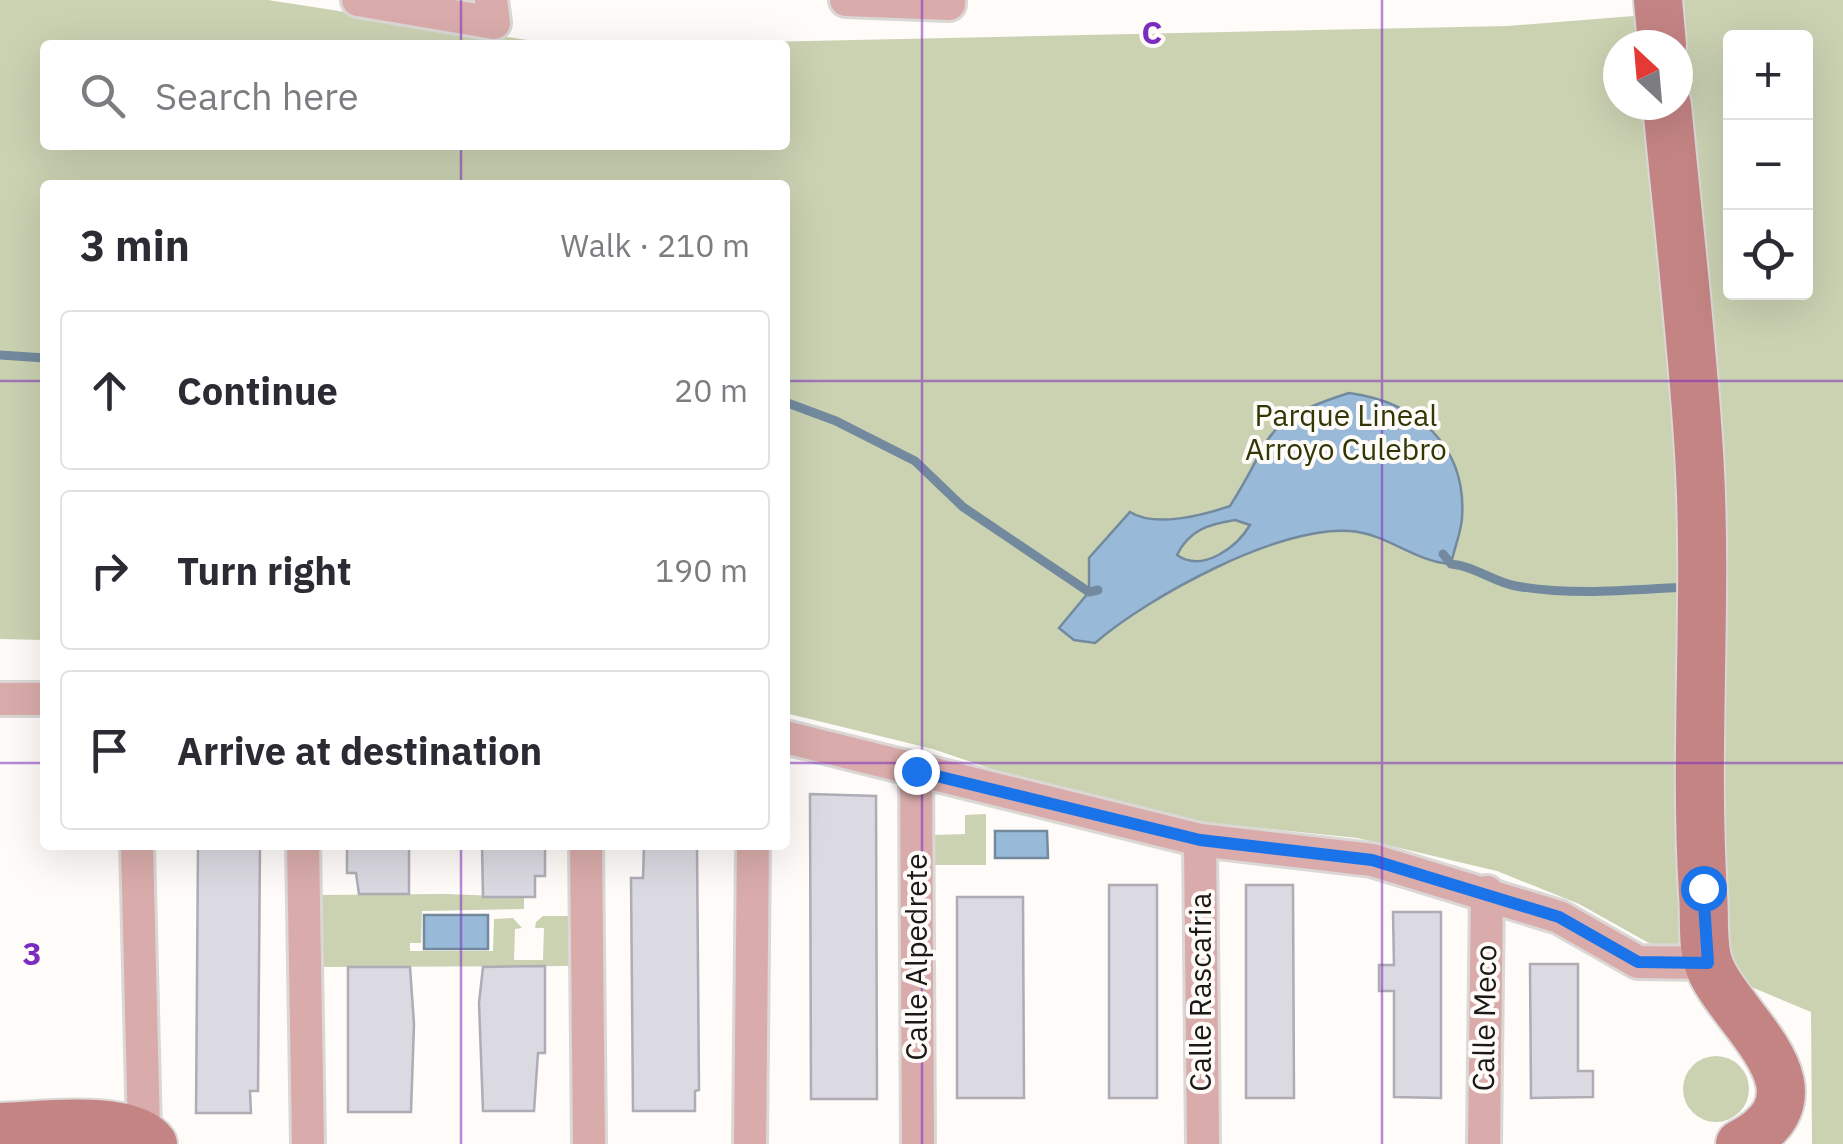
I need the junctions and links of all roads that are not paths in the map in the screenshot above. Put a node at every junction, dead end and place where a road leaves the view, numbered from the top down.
1 (358, 0) edge
2 (490, 0) edge
3 (846, 0) edge
4 (949, 0) edge
5 (1658, 0) edge
6 (1661, 30) edge
7 (1669, 120) edge
8 (0, 699) edge
9 (40, 700) edge
10 (790, 738) edge
11 (916, 771) junction
12 (1200, 840) junction
13 (137, 850) edge
14 (303, 850) edge
15 (586, 850) edge
16 (753, 850) edge
17 (1487, 892) junction
18 (1708, 963) junction
19 (0, 1127) edge
20 (149, 1138) edge
21 (308, 1144) edge
22 (589, 1144) edge
23 (750, 1144) edge
24 (918, 1144) edge
25 (1203, 1144) edge
26 (1484, 1144) edge
27 (1740, 1144) edge

1 - 2 street
3 - 4 street
5 - 6 street
7 - 18 street
8 - 9 street
10 - 11 street
11 - 12 street
11 - 24 street, Calle Alpedrete
12 - 17 street
12 - 25 street, Calle Rascafria
13 - 20 street
14 - 21 street
15 - 22 street
16 - 23 street
17 - 18 street
17 - 26 street, Calle Meco
18 - 27 street
19 - 20 street

